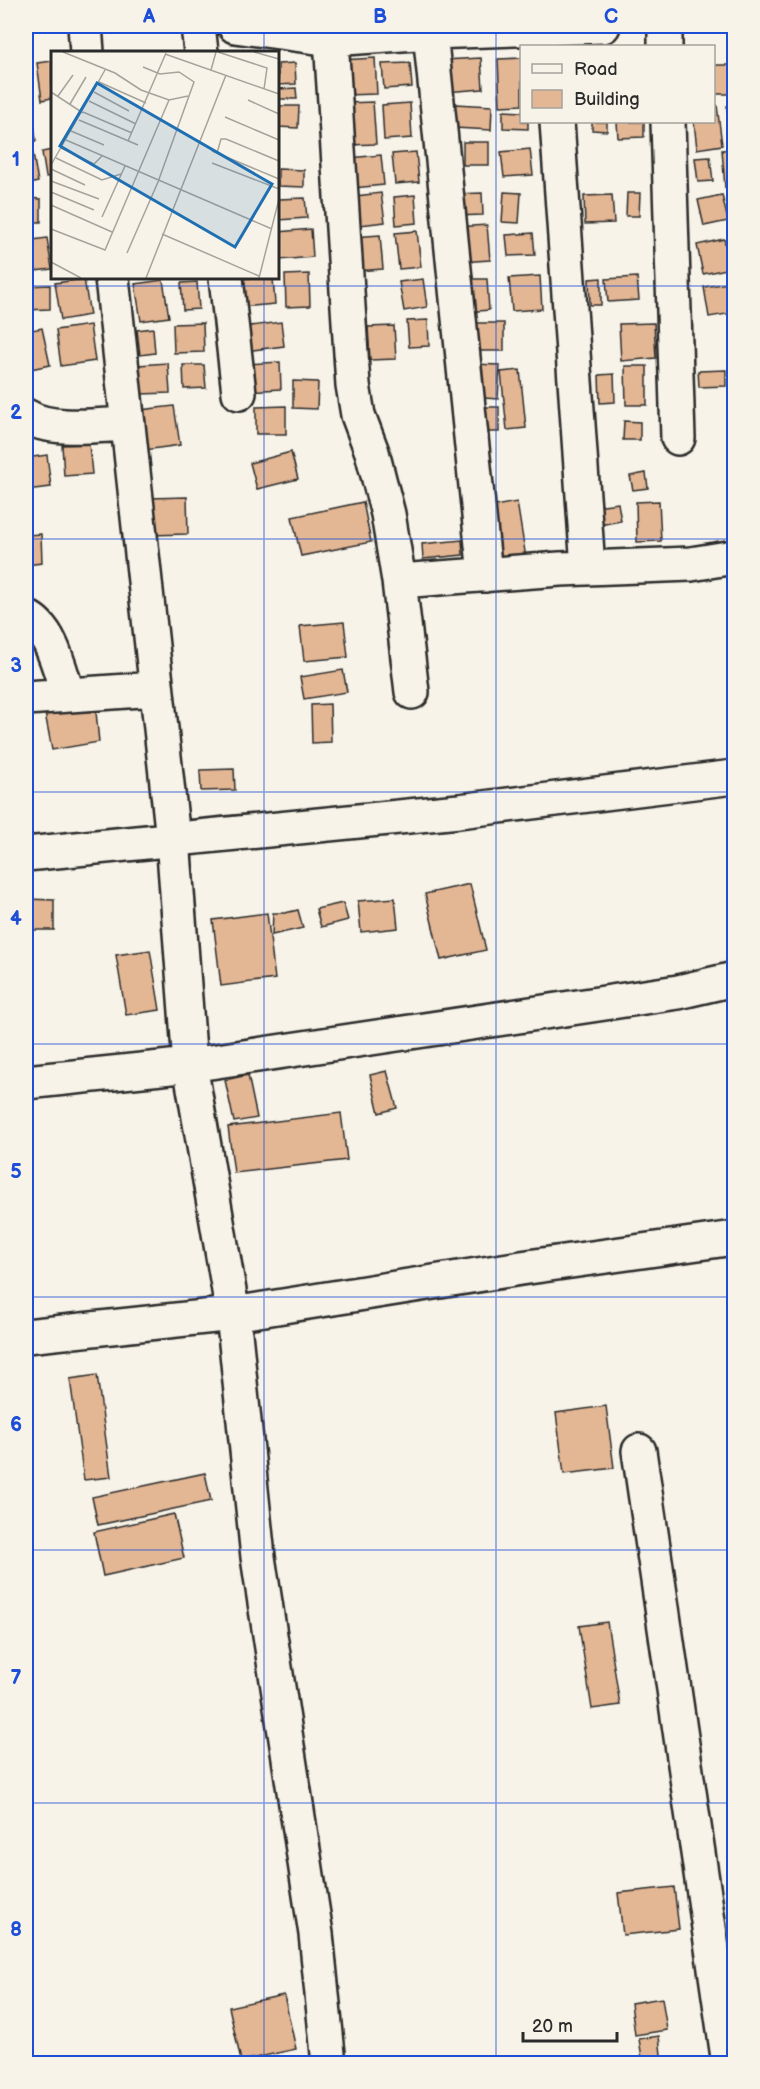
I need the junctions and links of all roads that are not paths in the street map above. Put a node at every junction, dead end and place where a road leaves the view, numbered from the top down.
1 (85, 26) edge
2 (198, 26) edge
3 (235, 26) edge
4 (603, 26) edge
5 (664, 26) edge
6 (418, 30) edge
7 (551, 37) edge
8 (331, 39) junction
9 (665, 45) edge
10 (87, 51) edge
11 (201, 51) edge
12 (557, 123) edge
13 (668, 123) edge
14 (112, 279) edge
15 (226, 279) edge
16 (239, 393) dead end
17 (26, 416) edge
18 (128, 424) junction
19 (678, 438) dead end
20 (735, 557) edge
21 (588, 568) junction
22 (485, 575) junction
23 (399, 581) junction
24 (26, 617) edge
25 (156, 689) junction
26 (411, 692) dead end
27 (68, 695) junction
28 (26, 698) edge
29 (735, 777) edge
30 (173, 839) junction
31 (26, 854) edge
32 (735, 979) edge
33 (190, 1065) junction
34 (26, 1082) edge
35 (735, 1238) edge
36 (233, 1314) junction
37 (26, 1336) edge
38 (639, 1451) dead end
39 (329, 2064) edge
40 (729, 2064) edge

1 - 10 street
2 - 11 street
3 - 8 street
4 - 7 street
5 - 9 street
6 - 7 street
6 - 8 street
6 - 22 street
8 - 23 street
12 - 21 street
13 - 19 street
14 - 18 street
15 - 16 street
17 - 18 street
18 - 25 street
20 - 21 street
21 - 22 street
22 - 23 street
23 - 26 street
24 - 27 street
25 - 27 street
25 - 30 street
27 - 28 street
29 - 30 street
30 - 31 street
30 - 33 street
32 - 33 street
33 - 34 street
33 - 36 street
35 - 36 street
36 - 37 street
36 - 39 street
38 - 40 street

